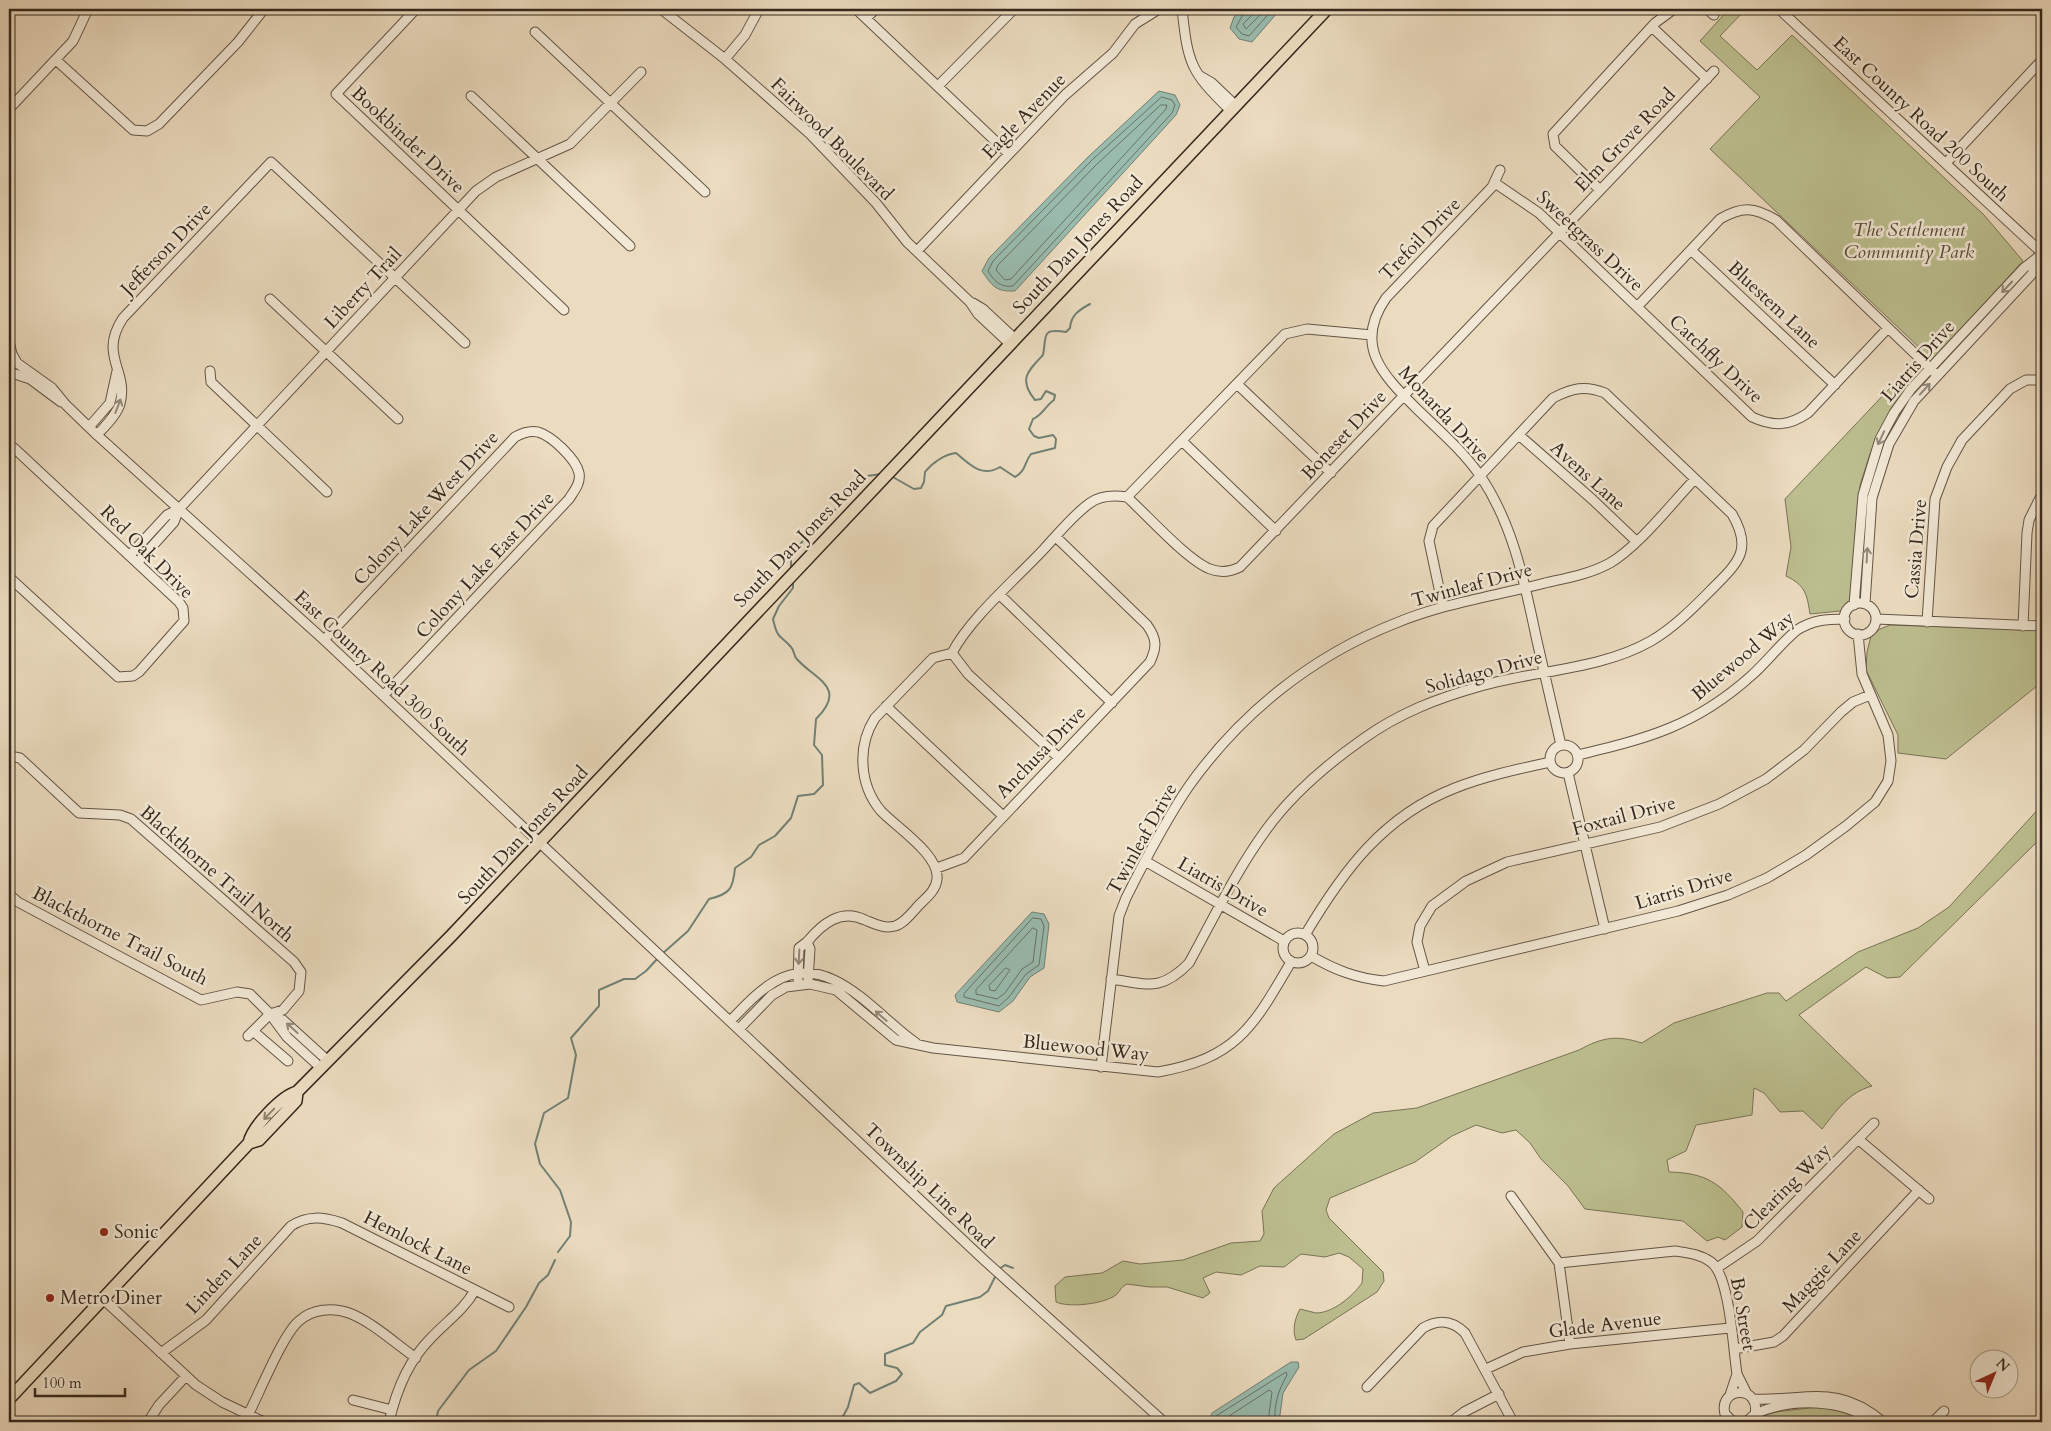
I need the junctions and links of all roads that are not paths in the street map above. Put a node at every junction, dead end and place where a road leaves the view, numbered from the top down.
1 (88, 9) edge
2 (264, 9) edge
3 (416, 9) edge
4 (661, 9) edge
5 (759, 9) edge
6 (856, 9) edge
7 (876, 9) edge
8 (1014, 9) edge
9 (1159, 9) edge
10 (1182, 9) edge
11 (1326, 9) edge
12 (1674, 9) edge
13 (1782, 10) edge
14 (866, 18) junction
15 (1652, 27) junction
16 (535, 32) dead end
17 (725, 59) junction
18 (56, 60) junction
19 (2042, 60) edge
20 (1714, 71) dead end
21 (641, 72) dead end
22 (1706, 79) junction
23 (938, 86) junction
24 (471, 96) dead end
25 (611, 103) junction
26 (1232, 108) junction
27 (9, 109) edge
28 (1009, 154) junction
29 (539, 160) junction
30 (1946, 163) junction
31 (1500, 170) dead end
32 (1495, 184) junction
33 (1600, 190) junction
34 (705, 192) dead end
35 (458, 210) junction
36 (1560, 232) junction
37 (630, 246) dead end
38 (1691, 250) junction
39 (917, 251) junction
40 (2042, 254) edge
41 (395, 278) junction
42 (270, 299) dead end
43 (1637, 307) junction
44 (564, 310) dead end
45 (1888, 328) junction
46 (1372, 335) junction
47 (9, 341) edge
48 (1012, 341) junction
49 (465, 343) dead end
50 (326, 352) junction
51 (10, 359) edge
52 (117, 371) junction
53 (210, 371) dead end
54 (9, 372) edge
55 (1934, 372) junction
56 (2042, 380) edge
57 (1237, 384) junction
58 (1835, 385) junction
59 (1404, 396) junction
60 (66, 404) junction
61 (398, 419) dead end
62 (257, 425) junction
63 (89, 426) junction
64 (97, 435) junction
65 (1518, 436) junction
66 (1182, 441) junction
67 (14, 448) dead end
68 (561, 449) joint
69 (1331, 473) junction
70 (1481, 476) junction
71 (1695, 479) junction
72 (327, 492) dead end
73 (2042, 494) edge
74 (1127, 497) junction
75 (179, 509) junction
76 (1276, 531) junction
77 (1056, 537) junction
78 (1636, 542) junction
79 (130, 555) junction
80 (138, 562) junction
81 (9, 577) edge
82 (1526, 588) junction
83 (1000, 595) junction
84 (1865, 604) junction
85 (1854, 605) junction
86 (1443, 607) junction
87 (1845, 619) junction
88 (1876, 620) junction
89 (1927, 622) junction
90 (2023, 626) junction
91 (2042, 626) edge
92 (1858, 634) junction
93 (324, 640) junction
94 (952, 653) junction
95 (1544, 673) junction
96 (384, 695) junction
97 (1870, 695) junction
98 (1112, 703) junction
99 (886, 706) junction
100 (1561, 745) junction
101 (9, 756) edge
102 (1578, 756) junction
103 (1059, 758) junction
104 (1550, 762) junction
105 (1568, 773) junction
106 (1003, 816) junction
107 (540, 842) junction
108 (1585, 845) junction
109 (1145, 860) junction
110 (936, 868) junction
111 (9, 894) edge
112 (1221, 904) junction
113 (1605, 929) junction
114 (1305, 934) junction
115 (1284, 941) junction
116 (807, 942) junction
117 (1311, 956) junction
118 (1291, 962) junction
119 (675, 968) joint
120 (1425, 971) junction
121 (808, 974) junction
122 (798, 979) junction
123 (1112, 979) junction
124 (808, 984) junction
125 (754, 998) junction
126 (761, 1004) junction
127 (270, 1014) junction
128 (730, 1020) junction
129 (739, 1029) junction
130 (920, 1046) junction
131 (288, 1061) dead end
132 (325, 1065) junction
133 (1101, 1067) junction
134 (1874, 1123) dead end
135 (1858, 1139) junction
136 (1919, 1190) junction
137 (1511, 1196) dead end
138 (1929, 1199) dead end
139 (309, 1218) joint
140 (1559, 1263) junction
141 (1714, 1265) junction
142 (475, 1290) junction
143 (103, 1299) junction
144 (509, 1307) dead end
145 (1730, 1328) junction
146 (1570, 1344) junction
147 (1734, 1349) junction
148 (162, 1353) junction
149 (416, 1358) junction
150 (1486, 1369) junction
151 (1737, 1374) junction
152 (186, 1376) junction
153 (1367, 1387) dead end
154 (1746, 1392) junction
155 (1499, 1394) junction
156 (1730, 1394) junction
157 (9, 1399) edge
158 (1754, 1399) junction
159 (353, 1400) dead end
160 (392, 1410) junction
161 (1944, 1411) dead end
162 (1755, 1414) junction
163 (248, 1415) junction
164 (148, 1422) edge
165 (264, 1422) edge
166 (389, 1422) edge
167 (1164, 1422) edge
168 (1451, 1422) edge
169 (1513, 1422) edge
170 (1733, 1422) edge
171 (1747, 1422) edge
172 (1874, 1422) edge
173 (1883, 1422) edge
174 (1933, 1422) edge

1 - 18 street
2 - 18 street
3 - 35 street, Bookbinder Drive
4 - 17 street, Fairwood Boulevard
5 - 17 street
6 - 14 street
7 - 14 street
8 - 23 street
9 - 28 street, Eagle Avenue
10 - 26 street
11 - 26 main road, South Dan Jones Road
12 - 15 street
13 - 30 street, East County Road 200 South
14 - 23 street
15 - 22 street
15 - 33 street
16 - 25 street
17 - 39 street, Fairwood Boulevard
18 - 27 street
19 - 30 street
20 - 22 street, Elm Grove Road
21 - 25 street, Liberty Trail
22 - 33 street, Elm Grove Road
23 - 28 street
24 - 29 street
25 - 29 street, Liberty Trail
25 - 34 street
26 - 48 main road, South Dan Jones Road
28 - 39 street, Eagle Avenue
29 - 35 street, Liberty Trail
29 - 37 street
30 - 40 street, East County Road 200 South
31 - 32 street, Trefoil Drive
32 - 36 street, Sweetgrass Drive
32 - 46 street, Trefoil Drive
33 - 36 street, Elm Grove Road
35 - 41 street, Liberty Trail
35 - 44 street, Bookbinder Drive
36 - 43 street, Sweetgrass Drive
36 - 59 street, Boneset Drive
38 - 43 street
38 - 45 street
38 - 58 street, Bluestem Lane
39 - 48 street, Fairwood Boulevard
40 - 55 street, Liatris Drive
41 - 49 street
41 - 50 street, Liberty Trail
41 - 52 street, Jefferson Drive
42 - 50 street
43 - 58 street, Catchfly Drive
45 - 55 street
45 - 58 street, Catchfly Drive
46 - 57 street
46 - 59 street, Monarda Drive
47 - 51 street
48 - 107 main road, South Dan Jones Road
50 - 61 street
50 - 62 street, Liberty Trail
51 - 60 street, East County Road 300 South
52 - 63 street, Jefferson Drive
64 -> 52 street, Jefferson Drive
53 - 62 street
54 - 60 street, East County Road 300 South
84 -> 55 street, Liatris Drive
55 -> 85 street, Liatris Drive
56 - 89 street, Cassia Drive
57 - 66 street
57 - 69 street
59 - 69 street, Boneset Drive
59 - 70 street, Monarda Drive
60 - 63 street, East County Road 300 South
62 - 72 street
62 - 75 street, Liberty Trail
63 - 64 street, East County Road 300 South
64 - 75 street, East County Road 300 South
65 - 70 street, Solidago Drive
65 - 71 street, Solidago Drive
65 - 78 street, Avens Lane
66 - 74 street
66 - 76 street
67 - 79 street, Red Oak Drive
68 - 93 street, Colony Lake West Drive
68 - 96 street, Colony Lake East Drive
69 - 76 street, Boneset Drive
70 - 82 street, Monarda Drive
70 - 86 street, Solidago Drive
71 - 78 street, Twinleaf Drive
71 - 95 street, Solidago Drive
73 - 90 street
74 - 76 street, Boneset Drive
74 - 77 street
75 - 79 street
75 - 80 street, Liberty Trail
75 - 93 street, East County Road 300 South
77 - 83 street
77 - 98 street, Anchusa Drive
78 - 82 street, Twinleaf Drive
79 - 80 street, Red Oak Drive
80 - 81 street, Red Oak Drive
82 - 86 street, Twinleaf Drive
82 - 95 street, Monarda Drive
83 - 94 street
83 - 98 street
84 - 85 street
84 - 88 street
85 - 87 street
86 - 109 street, Twinleaf Drive
87 - 92 street
87 - 102 street, Bluewood Way
88 - 89 street
88 - 92 street
89 - 90 street
90 - 91 street
92 - 97 street, Liatris Drive
93 - 96 street, East County Road 300 South
94 - 99 street
94 - 103 street
95 - 100 street, Monarda Drive
95 - 112 street, Solidago Drive
96 - 107 street, East County Road 300 South
97 - 108 street, Foxtail Drive
97 - 113 street, Liatris Drive
98 - 103 street, Anchusa Drive
99 - 106 street
99 - 110 street
100 - 102 street
100 - 104 street
101 - 127 street, Blackthorne Trail North
102 - 105 street
103 - 106 street, Anchusa Drive
104 - 105 street
104 - 114 street
105 - 108 street
106 - 110 street, Anchusa Drive
107 - 119 street, East County Road 300 South
107 - 132 main road, South Dan Jones Road
108 - 113 street
108 - 120 street, Foxtail Drive
109 - 112 street, Liatris Drive
109 - 123 street, Twinleaf Drive
110 - 116 street
111 - 127 street, Blackthorne Trail South
112 - 115 street, Liatris Drive
112 - 123 street, Solidago Drive
113 - 120 street, Liatris Drive
114 - 115 street
114 - 117 street
115 - 118 street
116 - 121 street
116 -> 122 street
117 - 118 street
117 - 120 street, Liatris Drive
118 - 133 street, Bluewood Way
119 - 128 street, Township Line Road
121 - 122 street, Bluewood Way
121 - 124 street
130 -> 121 street, Bluewood Way
122 - 124 street, Bluewood Way
122 - 125 street, Bluewood Way
122 - 126 street, Bluewood Way
123 - 133 street, Twinleaf Drive
124 - 130 street, Bluewood Way
125 - 126 street
125 - 128 street, Bluewood Way
126 - 129 street, Bluewood Way
127 - 131 street, Blackthorne Trail North
127 - 132 street
128 - 129 street, Township Line Road
129 - 167 street, Township Line Road
130 - 133 street, Bluewood Way
132 - 143 main road, South Dan Jones Road
134 - 135 street, Clearing Way
135 - 136 street
135 - 141 street, Clearing Way
136 - 138 street
136 - 147 street, Maggie Lane
137 - 140 street
139 - 142 street, Hemlock Lane
139 - 148 street, Linden Lane
140 - 141 street
140 - 146 street
141 - 145 street, Bo Street
142 - 144 street, Hemlock Lane
142 - 149 street
143 - 148 street
143 - 157 main road, South Dan Jones Road
145 - 146 street, Glade Avenue
145 - 147 street, Bo Street
146 - 150 street, Glade Avenue
147 - 151 street, Bo Street
148 - 152 street
149 - 160 street
149 - 163 street
150 - 153 street
150 - 155 street
151 - 154 street, Bo Street
151 - 156 street, Bo Street
152 - 163 street
152 - 164 street
154 - 156 street
154 - 158 street
155 - 168 street
155 - 169 street
156 - 170 street, Bo Street
158 - 162 street
158 - 173 street
159 - 160 street
160 - 166 street
161 - 174 street
162 - 171 street
162 - 172 street
163 - 165 street

